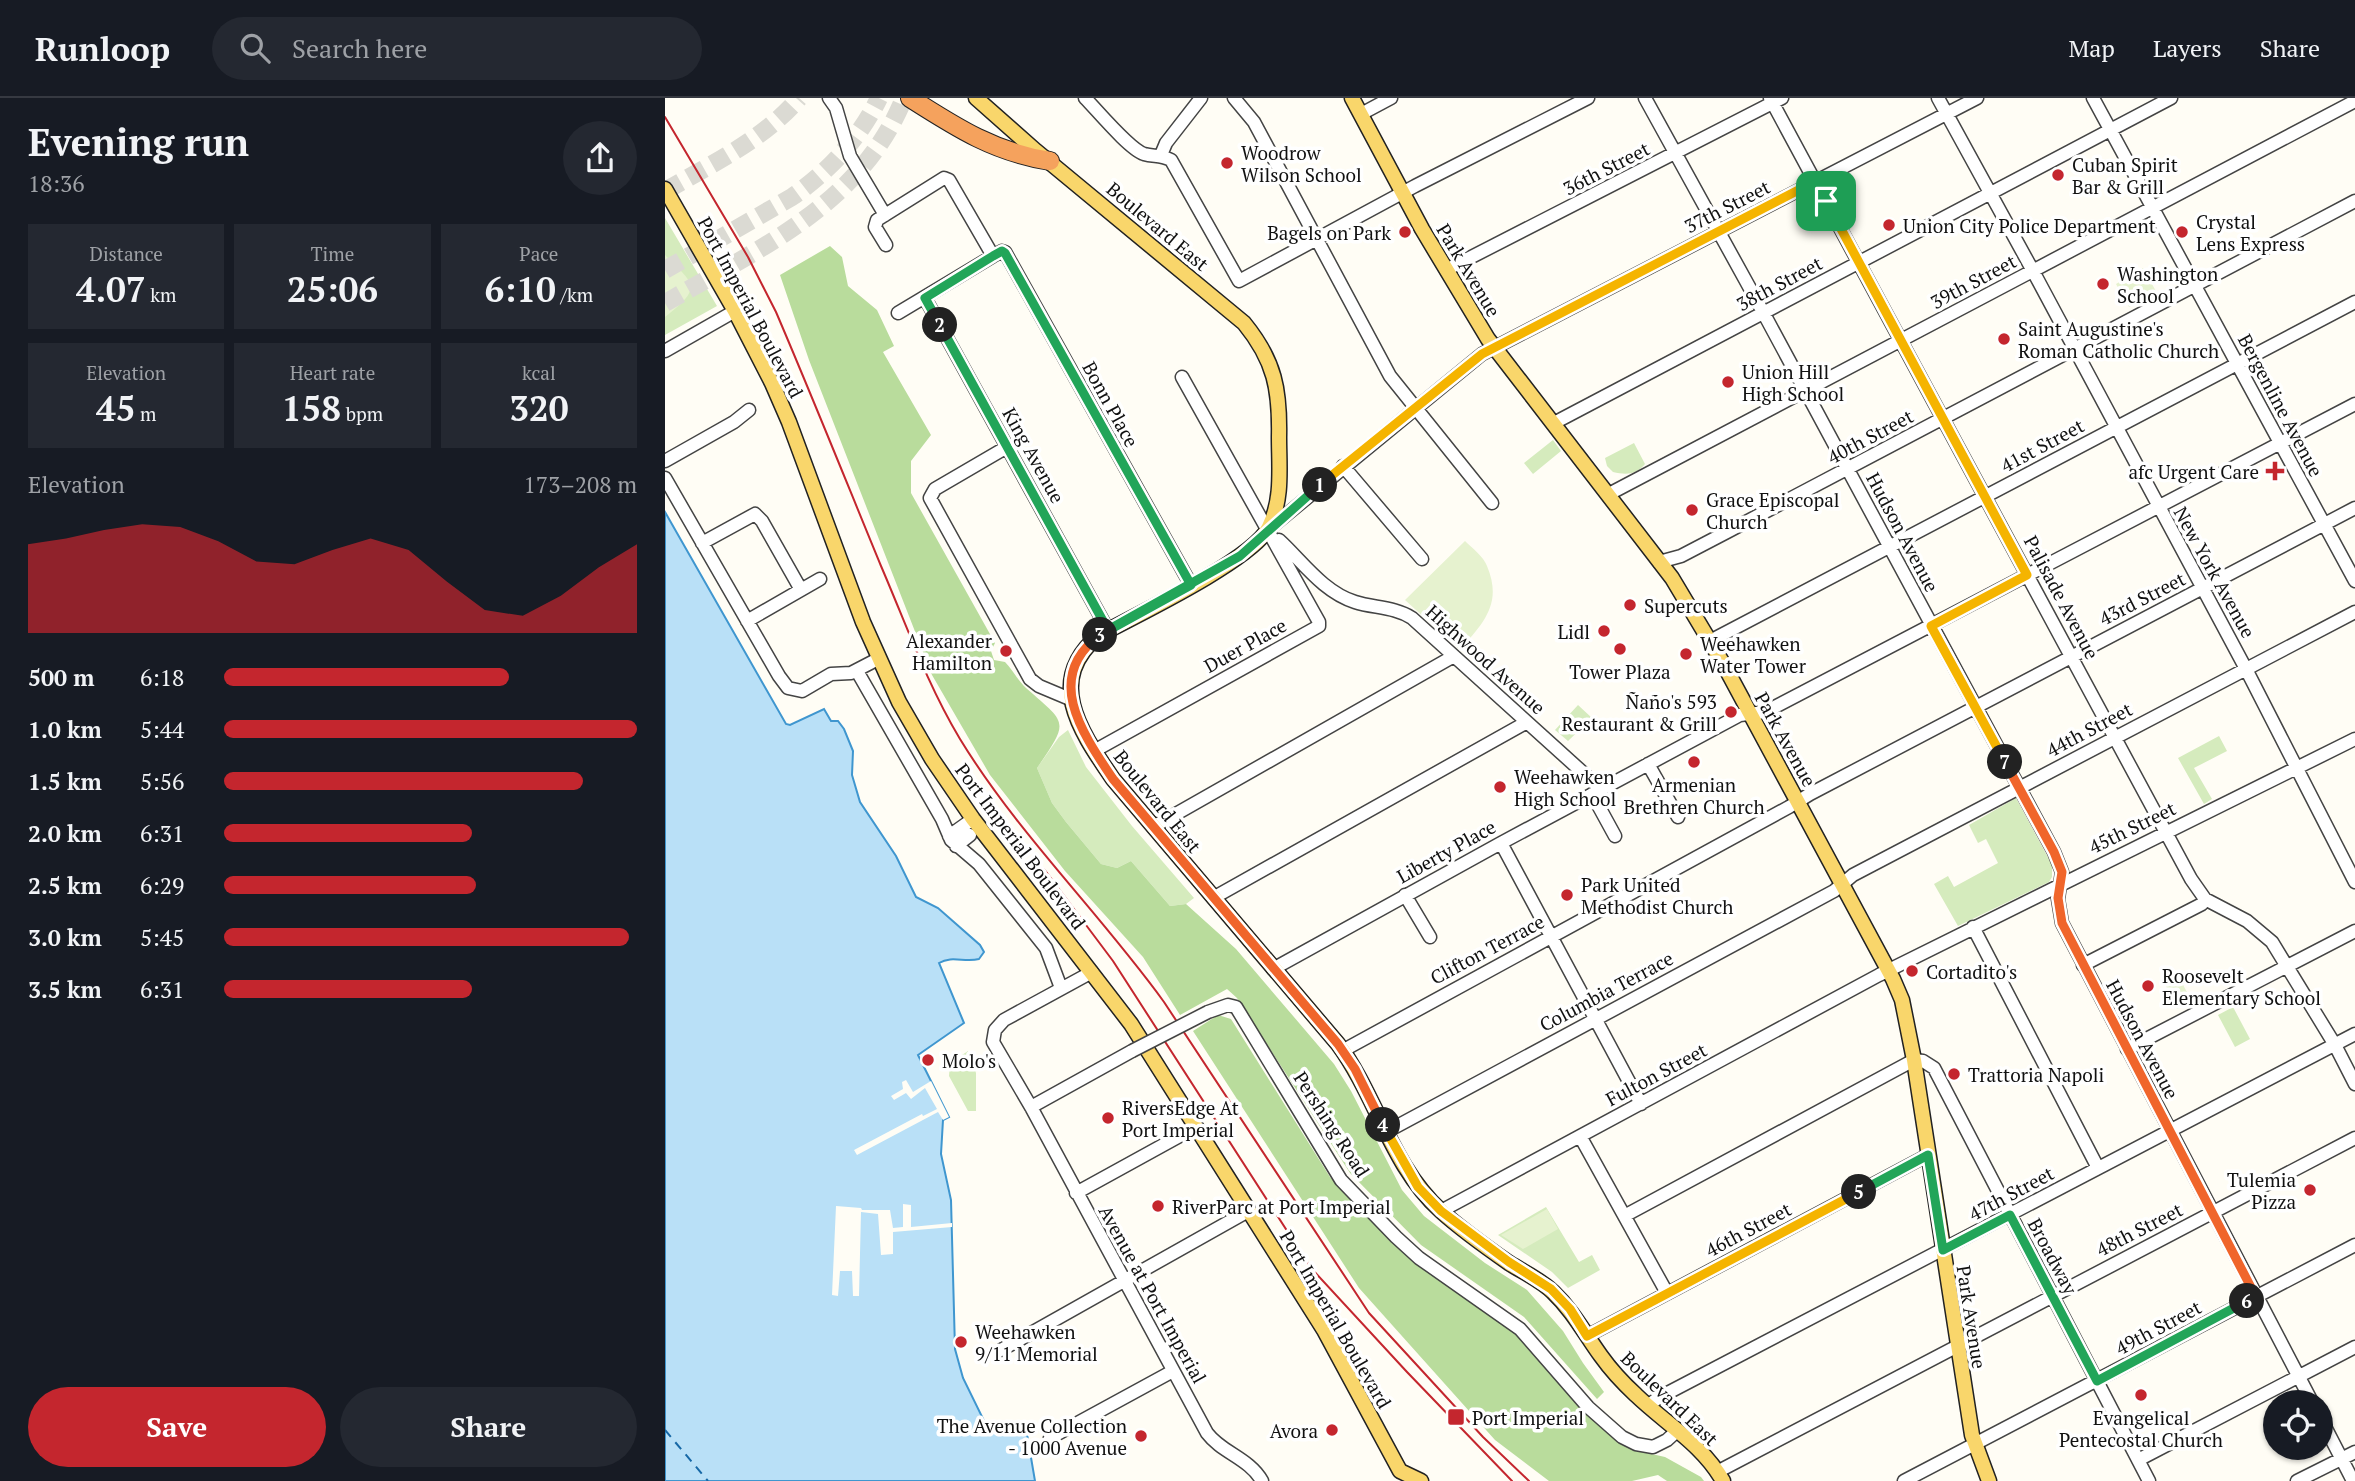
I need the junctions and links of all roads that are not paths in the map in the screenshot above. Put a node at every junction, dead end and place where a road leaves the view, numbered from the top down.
1 (829, 98) edge
2 (910, 98) edge
3 (978, 98) edge
4 (1085, 98) edge
5 (1201, 98) edge
6 (1234, 98) edge
7 (1352, 98) edge
8 (1391, 98) edge
9 (1588, 98) edge
10 (1645, 98) edge
11 (1938, 98) edge
12 (1976, 98) edge
13 (2093, 98) edge
14 (2171, 98) edge
15 (1775, 100) edge
16 (2355, 101) edge
17 (1361, 114) junction
18 (1946, 114) junction
19 (2110, 130) junction
20 (1675, 153) junction
21 (1161, 155) junction
22 (1050, 162) junction
23 (1816, 181) junction
24 (665, 190) edge
25 (1403, 193) junction
26 (1990, 194) junction
27 (2355, 201) edge
28 (2152, 207) junction
29 (885, 215) junction
30 (1719, 232) junction
31 (1317, 240) junction
32 (886, 246) dead end
33 (993, 256) junction
34 (1859, 262) junction
35 (1446, 270) junction
36 (2033, 271) junction
37 (2196, 286) junction
38 (925, 298) junction
39 (2355, 302) edge
40 (735, 311) junction
41 (1763, 312) junction
42 (898, 313) dead end
43 (1902, 340) junction
44 (1493, 347) junction
45 (2073, 349) junction
46 (665, 351) edge
47 (2237, 364) junction
48 (1182, 377) dead end
49 (1805, 391) junction
50 (2355, 404) edge
51 (1415, 407) junction
52 (749, 410) dead end
53 (1945, 419) junction
54 (1554, 424) junction
55 (2116, 428) junction
56 (2279, 442) junction
57 (1007, 447) junction
58 (665, 461) edge
59 (1343, 466) junction
60 (1847, 470) junction
61 (665, 478) edge
62 (1609, 494) junction
63 (1986, 497) junction
64 (1492, 503) dead end
65 (2157, 507) junction
66 (2355, 508) edge
67 (2323, 524) junction
68 (1268, 530) junction
69 (702, 543) junction
70 (1889, 547) junction
71 (1422, 559) dead end
72 (1659, 562) junction
73 (2353, 574) edge
74 (2027, 575) junction
75 (820, 579) dead end
76 (1191, 585) junction
77 (800, 588) junction
78 (2202, 588) junction
79 (2355, 612) edge
80 (747, 621) junction
81 (1931, 626) junction
82 (1108, 630) junction
83 (1710, 641) junction
84 (1454, 656) junction
85 (2072, 656) junction
86 (878, 659) junction
87 (2246, 670) junction
88 (857, 671) junction
89 (1070, 699) junction
90 (1975, 707) junction
91 (1751, 715) junction
92 (1527, 722) junction
93 (2115, 737) junction
94 (2355, 740) edge
95 (1094, 751) junction
96 (1648, 764) junction
97 (2298, 767) junction
98 (2018, 788) junction
99 (1596, 791) junction
100 (1798, 801) junction
101 (1678, 817) dead end
102 (973, 819) junction
103 (1153, 827) junction
104 (2165, 833) junction
105 (970, 835) dead end
106 (1615, 836) dead end
107 (953, 841) junction
108 (1501, 842) junction
109 (2355, 882) edge
110 (1843, 883) junction
111 (2060, 883) junction
112 (1405, 895) junction
113 (1213, 898) junction
114 (2205, 899) junction
115 (1973, 927) junction
116 (2355, 930) edge
117 (1430, 937) dead end
118 (1551, 937) junction
119 (2083, 965) junction
120 (2287, 965) junction
121 (1273, 969) junction
122 (1889, 970) junction
123 (1091, 972) junction
124 (1061, 988) junction
125 (1595, 1019) junction
126 (2355, 1034) edge
127 (2335, 1045) junction
128 (2127, 1049) junction
129 (1342, 1051) junction
130 (1914, 1060) junction
131 (2355, 1084) edge
132 (1641, 1104) junction
133 (1031, 1107) junction
134 (1196, 1128) junction
135 (2170, 1131) junction
136 (1386, 1132) junction
137 (1580, 1136) junction
138 (2355, 1138) edge
139 (1928, 1155) junction
140 (2098, 1168) junction
141 (1076, 1193) junction
142 (1250, 1210) junction
143 (1441, 1211) junction
144 (2214, 1212) junction
145 (1626, 1215) junction
146 (2010, 1215) junction
147 (2355, 1245) edge
148 (1943, 1250) junction
149 (1124, 1281) junction
150 (1667, 1293) junction
151 (2053, 1296) junction
152 (2256, 1297) junction
153 (1587, 1336) junction
154 (1957, 1347) junction
155 (2355, 1347) edge
156 (1001, 1350) dead end
157 (1173, 1371) junction
158 (2298, 1376) junction
159 (2097, 1381) junction
160 (2306, 1390) edge
161 (1648, 1406) junction
162 (1678, 1430) junction
163 (1050, 1438) dead end
164 (2333, 1442) edge
165 (1974, 1444) junction
166 (2355, 1452) edge
167 (2342, 1459) junction
168 (2138, 1460) junction
169 (1720, 1477) edge
170 (1411, 1479) edge
171 (1262, 1481) edge
172 (1903, 1481) edge
173 (1989, 1481) edge
174 (2149, 1481) edge
175 (2297, 1481) edge
176 (2353, 1481) edge

1 - 29 street
2 - 22 highway
3 - 22 main road, Boulevard East
4 - 21 street
5 - 21 street
6 - 31 street
7 - 17 main road, Park Avenue
8 - 17 street
9 - 25 street
10 - 20 street, Hudson Avenue
11 - 18 street, New York Avenue
12 - 18 street, 37th Street
13 - 19 street, Bergenline Avenue
14 - 19 street, 38th Street
15 - 20 street, 36th Street
15 - 23 street, Palisade Avenue
16 - 28 street, 39th Street
17 - 25 main road, Park Avenue
18 - 23 street, 37th Street
18 - 26 street, New York Avenue
19 - 26 street, 38th Street
19 - 28 street, Bergenline Avenue
20 - 30 street, Hudson Avenue
20 - 35 street, 36th Street
21 - 31 street
22 - 68 main road, Boulevard East
23 - 30 street, 37th Street
23 - 34 street, Palisade Avenue
24 - 40 main road, Port Imperial Boulevard
25 - 31 street
25 - 35 main road, Park Avenue
26 - 34 street, 38th Street
26 - 36 street, New York Avenue
27 - 37 street, 40th Street
28 - 36 street, 39th Street
28 - 37 street, Bergenline Avenue
29 - 32 street
29 - 33 street
30 - 41 street, Hudson Avenue
30 - 44 street, 37th Street
31 - 51 street
33 - 38 street
33 - 76 street, Bonn Place
34 - 41 street, 38th Street
34 - 43 street, Palisade Avenue
35 - 44 main road, Park Avenue
36 - 43 street, 39th Street
36 - 45 street, New York Avenue
37 - 45 street, 40th Street
37 - 47 street, Bergenline Avenue
38 - 42 street
38 - 57 street, King Avenue
39 - 47 street, 41st Street
40 - 46 street
40 - 86 main road, Port Imperial Boulevard
41 - 49 street, Hudson Avenue
41 - 54 street, 38th Street
43 - 49 street, 39th Street
43 - 53 street, Palisade Avenue
44 - 51 street, 37th Street
44 - 54 main road, Park Avenue
45 - 53 street, 40th Street
45 - 55 street, New York Avenue
47 - 55 street, 41st Street
47 - 56 street, Bergenline Avenue
48 - 68 street
49 - 60 street, Hudson Avenue
49 - 62 street, 39th Street
50 - 56 street, Liberty Place
51 - 59 street, 37th Street
51 - 64 street
52 - 58 street
53 - 60 street, 40th Street
53 - 63 street, Palisade Avenue
54 - 62 main road, Park Avenue
55 - 63 street, 41st Street
55 - 65 street, New York Avenue
56 - 65 street, Liberty Place
56 - 67 street, Bergenline Avenue
57 - 82 street, King Avenue
57 - 89 street
59 - 68 street, 37th Street
59 - 71 street
60 - 70 street, Hudson Avenue
60 - 72 street, 40th Street
61 - 69 street
62 - 72 main road, Park Avenue
63 - 70 street, 41st Street
63 - 74 street, Palisade Avenue
65 - 74 street, Liberty Place
65 - 78 street, New York Avenue
66 - 67 street, 43rd Street
67 - 73 street, Bergenline Avenue
67 - 78 street, 43rd Street
68 - 76 main road, Boulevard East
68 - 84 street, Highwood Avenue
68 - 95 street, Duer Place
69 - 77 street
69 - 80 street
70 - 81 street, Hudson Avenue
70 - 83 street, 41st Street
72 - 83 main road, Park Avenue
74 - 81 street, Liberty Place
74 - 85 street, Palisade Avenue
75 - 77 street
76 - 82 main road, Boulevard East
77 - 80 street
78 - 85 street, 43rd Street
78 - 87 street, New York Avenue
79 - 87 street, 44th Street
80 - 88 street
81 - 90 street, Hudson Avenue
81 - 91 street, Liberty Place
82 - 89 main road, Boulevard East
83 - 91 main road, Park Avenue
84 - 92 street, Highwood Avenue
84 - 103 street
85 - 90 street, 43rd Street
85 - 93 street, Palisade Avenue
86 - 88 street
86 - 102 main road, Port Imperial Boulevard
87 - 93 street, 44th Street
87 - 97 street, New York Avenue
88 - 107 street
89 - 95 main road, Boulevard East
90 - 98 street, Hudson Avenue
90 - 100 street, 43rd Street
91 - 96 street, Liberty Place
91 - 100 main road, Park Avenue
92 - 99 street, Highwood Avenue
92 - 113 street
93 - 98 street, 44th Street
93 - 104 street, Palisade Avenue
94 - 97 street, 45th Street
95 - 103 main road, Boulevard East
96 - 99 street, Liberty Place
96 - 101 street
97 - 104 street, 45th Street
97 - 109 street, New York Avenue
98 - 110 street, 44th Street
98 - 111 street, Hudson Avenue
99 - 106 street, Highwood Avenue
99 - 108 street, Liberty Place
100 - 110 main road, Park Avenue
100 - 118 street, Clifton Terrace
102 - 107 street
102 - 123 main road, Port Imperial Boulevard
103 - 113 main road, Boulevard East
104 - 111 street, 45th Street
104 - 114 street, Palisade Avenue
105 - 107 street
107 - 124 street
108 - 112 street, Liberty Place
108 - 118 street
110 - 122 main road, Park Avenue
110 - 125 street, Columbia Terrace
111 - 115 street, 45th Street
111 - 119 street, Hudson Avenue
112 - 117 street
112 - 121 street, Liberty Place
113 - 121 main road, Boulevard East
114 - 119 street
114 - 120 street, Palisade Avenue
115 - 122 street, 45th Street
115 - 140 street
116 - 120 street
118 - 125 street
118 - 129 street, Clifton Terrace
119 - 128 street, Hudson Avenue
120 - 127 street, Palisade Avenue
120 - 128 street
121 - 129 main road, Boulevard East
122 - 130 main road, Park Avenue
122 - 132 street, Fulton Street
123 - 124 street
123 - 134 main road, Port Imperial Boulevard
124 - 133 street
125 - 132 street
125 - 136 street, Columbia Terrace
126 - 127 street, 47th Street
127 - 131 street, Palisade Avenue
127 - 135 street, 47th Street
128 - 135 street, Hudson Avenue
129 - 136 main road, Boulevard East
130 - 139 main road, Park Avenue
130 - 145 street
130 - 146 street, Broadway
132 - 137 street, Fulton Street
133 - 141 street, Avenue at Port Imperial
133 - 162 street, Pershing Road, bridge
134 - 141 street
134 - 142 main road, Port Imperial Boulevard
135 - 140 street, 47th Street
135 - 144 street, Hudson Avenue
136 - 143 main road, Boulevard East
137 - 143 street, Fulton Street
137 - 145 street
138 - 144 street, 48th Street
139 - 148 main road, Park Avenue
139 - 150 street, 46th Street
140 - 146 street, 47th Street
141 - 149 street, Avenue at Port Imperial
142 - 149 street
142 - 170 main road, Port Imperial Boulevard
143 - 153 main road, Boulevard East
144 - 151 street, 48th Street
144 - 152 street, Hudson Avenue
145 - 150 street
146 - 148 street, 47th Street
146 - 151 street, Broadway
147 - 152 street, 49th Street
148 - 154 main road, Park Avenue
148 - 161 street, 47th Street
149 - 156 street
149 - 157 street, Avenue at Port Imperial
150 - 153 street, 46th Street
151 - 154 street, 48th Street
151 - 159 street, Broadway
152 - 158 street, Hudson Avenue
152 - 159 street, 49th Street
153 - 161 main road, Boulevard East
154 - 165 main road, Park Avenue
154 - 169 street, 48th Street
155 - 158 street
157 - 163 street
157 - 171 street, Avenue at Port Imperial
158 - 160 street, Hudson Avenue
158 - 168 street
159 - 165 street, 49th Street
159 - 168 street, Broadway
161 - 162 main road, Boulevard East
162 - 169 main road, Boulevard East
164 - 167 street
165 - 172 street, 49th Street
165 - 173 main road, Park Avenue
166 - 167 street
167 - 175 street
167 - 176 street
168 - 174 street, Broadway

